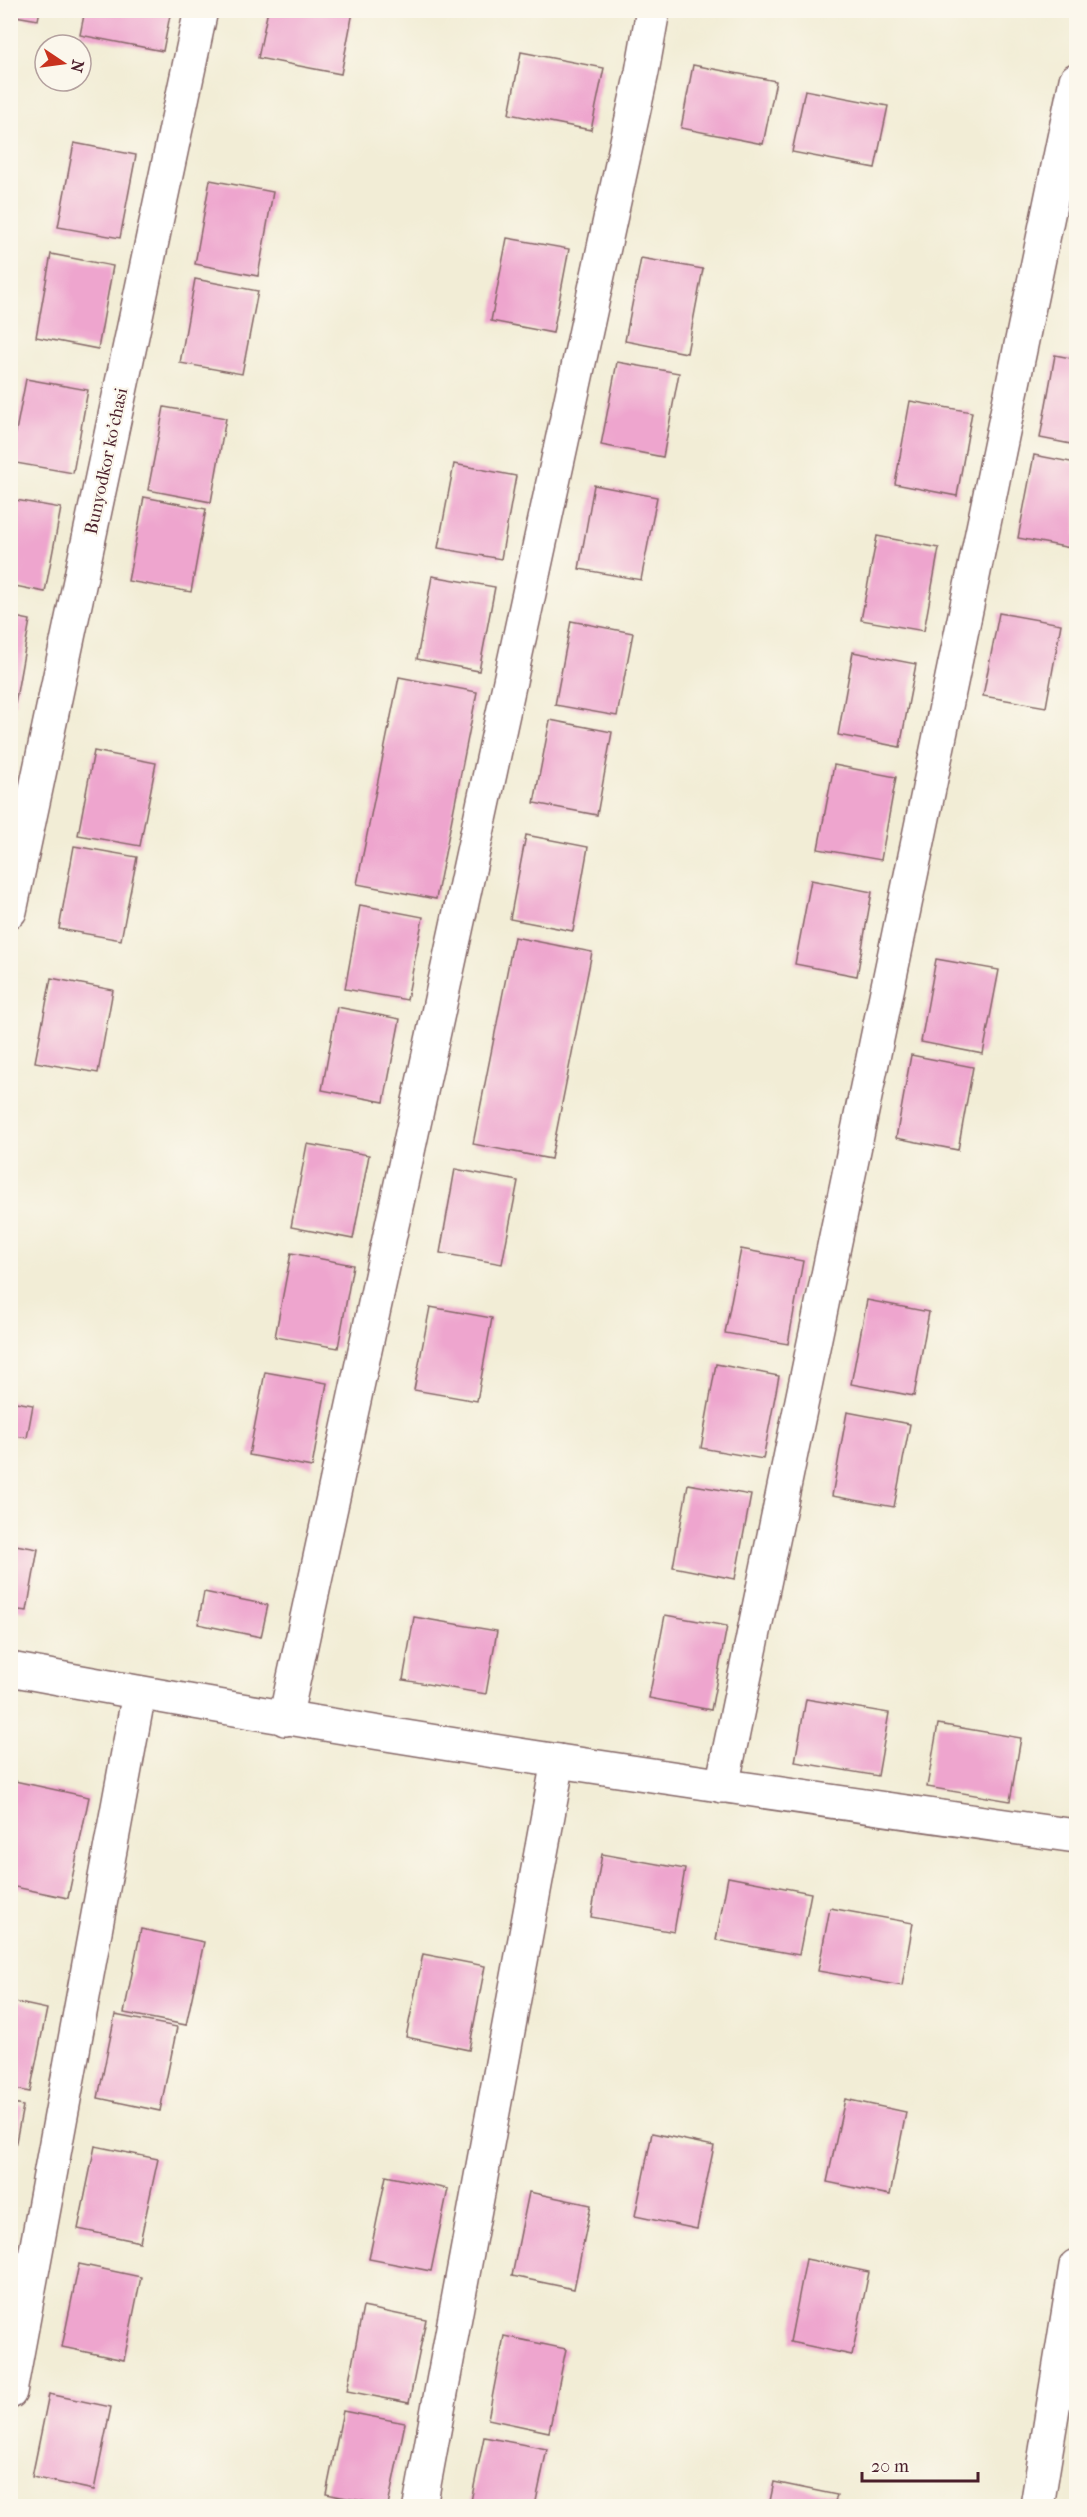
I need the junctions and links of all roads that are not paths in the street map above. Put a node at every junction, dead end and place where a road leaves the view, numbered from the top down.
1 (201, 10) edge
2 (653, 10) edge
3 (1077, 80) edge
4 (10, 911) edge
5 (10, 1669) edge
6 (139, 1693) junction
7 (285, 1719) junction
8 (558, 1761) junction
9 (722, 1786) junction
10 (1077, 1836) edge
11 (1077, 2266) edge
12 (10, 2392) edge
13 (420, 2506) edge
14 (1037, 2506) edge

1 - 4 street, Bunyodkor ko'chasi
2 - 7 street
3 - 9 street
5 - 6 street
6 - 7 street
6 - 12 street
7 - 8 street
8 - 9 street
8 - 13 street
9 - 10 street
11 - 14 street

